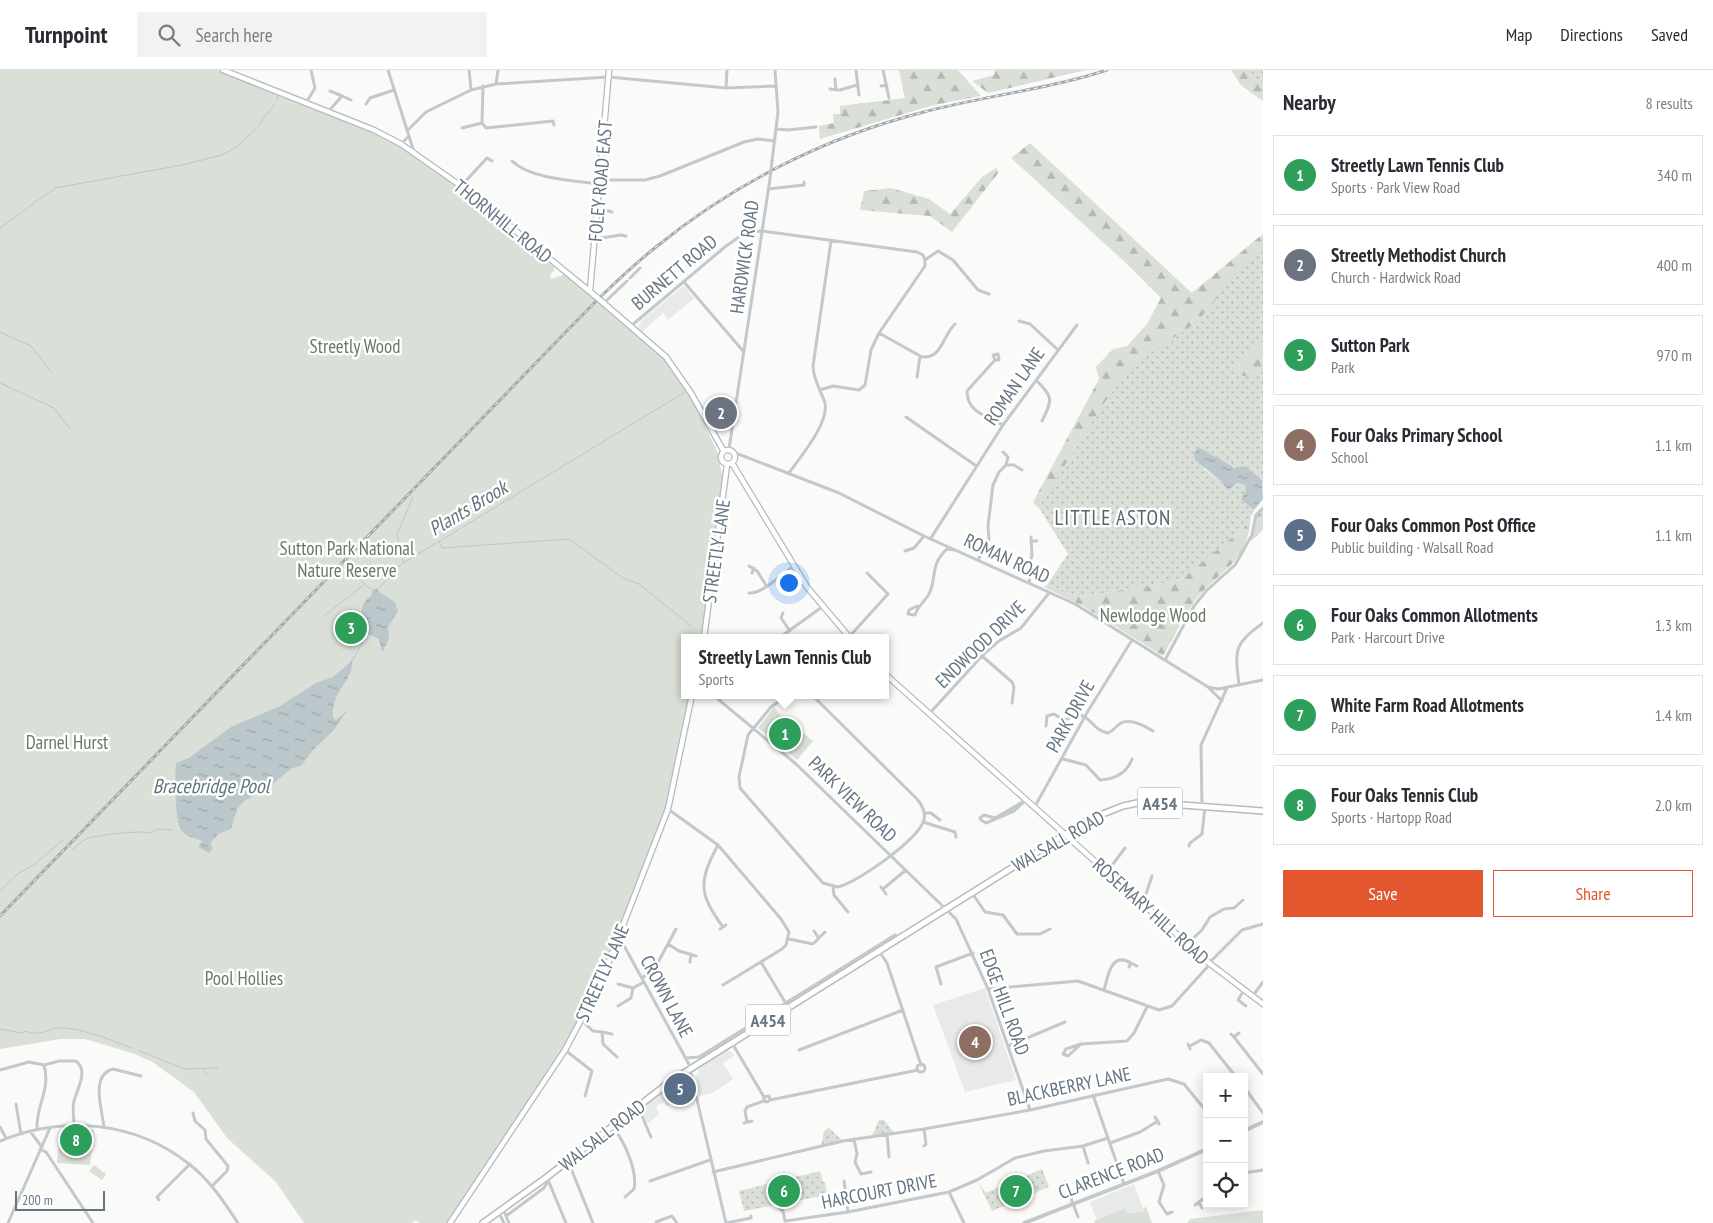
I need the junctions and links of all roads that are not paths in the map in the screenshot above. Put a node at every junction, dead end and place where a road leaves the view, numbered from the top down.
1 (223, 70) edge
2 (311, 70) edge
3 (388, 70) edge
4 (469, 70) edge
5 (498, 70) edge
6 (609, 70) edge
7 (727, 70) edge
8 (775, 70) edge
9 (856, 70) edge
10 (883, 70) edge
11 (230, 71) edge
12 (609, 77) junction
13 (835, 79) dead end
14 (496, 84) junction
15 (858, 85) junction
16 (887, 85) junction
17 (483, 86) junction
18 (776, 86) junction
19 (880, 86) dead end
20 (726, 88) junction
21 (830, 89) dead end
22 (394, 90) junction
23 (471, 90) junction
24 (836, 90) junction
25 (330, 91) dead end
26 (859, 95) dead end
27 (342, 96) junction
28 (889, 98) dead end
29 (351, 100) dead end
30 (306, 103) junction
31 (366, 104) dead end
32 (328, 112) junction
33 (553, 121) dead end
34 (482, 123) junction
35 (816, 127) dead end
36 (462, 128) dead end
37 (777, 129) junction
38 (407, 131) junction
39 (409, 136) junction
40 (775, 141) junction
41 (401, 144) junction
42 (414, 152) junction
43 (492, 161) dead end
44 (515, 162) dead end
45 (600, 182) junction
46 (804, 182) dead end
47 (461, 186) junction
48 (768, 189) junction
49 (598, 208) junction
50 (612, 212) dead end
51 (762, 231) junction
52 (626, 236) dead end
53 (596, 239) junction
54 (831, 241) junction
55 (925, 260) junction
56 (640, 268) dead end
57 (684, 282) junction
58 (590, 291) junction
59 (989, 294) dead end
60 (602, 301) junction
61 (1019, 321) dead end
62 (955, 324) dead end
63 (631, 326) junction
64 (1076, 326) dead end
65 (879, 333) junction
66 (1057, 349) junction
67 (744, 351) junction
68 (920, 356) junction
69 (995, 360) dead end
70 (917, 377) dead end
71 (1036, 380) junction
72 (820, 390) junction
73 (906, 417) dead end
74 (1042, 421) dead end
75 (1003, 425) junction
76 (723, 450) junction
77 (731, 450) junction
78 (1003, 452) dead end
79 (729, 464) junction
80 (975, 465) junction
81 (1006, 465) junction
82 (1022, 470) dead end
83 (789, 473) junction
84 (1263, 508) edge
85 (924, 536) junction
86 (931, 538) junction
87 (1037, 541) dead end
88 (958, 550) junction
89 (905, 552) dead end
90 (978, 560) junction
91 (749, 566) dead end
92 (794, 566) junction
93 (754, 568) junction
94 (867, 572) dead end
95 (752, 573) dead end
96 (1030, 584) junction
97 (766, 586) junction
98 (1049, 592) junction
99 (751, 594) dead end
100 (917, 606) dead end
101 (822, 607) junction
102 (783, 613) dead end
103 (1263, 623) edge
104 (790, 631) junction
105 (705, 634) edge
106 (785, 634) edge
107 (846, 634) edge
108 (853, 634) edge
109 (1132, 640) junction
110 (982, 656) junction
111 (1165, 660) junction
112 (889, 678) edge
113 (1263, 680) edge
114 (1239, 685) junction
115 (1208, 686) junction
116 (1228, 687) junction
117 (691, 699) edge
118 (718, 699) edge
119 (782, 699) edge
120 (816, 699) edge
121 (1222, 701) junction
122 (1012, 703) dead end
123 (929, 715) junction
124 (1086, 715) junction
125 (1046, 726) dead end
126 (753, 728) junction
127 (1153, 731) dead end
128 (1063, 759) junction
129 (1132, 759) dead end
130 (1026, 800) junction
131 (1203, 807) junction
132 (1034, 808) junction
133 (668, 809) junction
134 (1263, 811) edge
135 (924, 813) junction
136 (990, 819) dead end
137 (940, 820) dead end
138 (923, 822) junction
139 (957, 833) dead end
140 (1064, 834) junction
141 (1186, 840) dead end
142 (718, 845) junction
143 (1126, 848) dead end
144 (891, 855) junction
145 (906, 870) junction
146 (1107, 872) junction
147 (1152, 876) dead end
148 (834, 887) junction
149 (972, 893) junction
150 (886, 894) dead end
151 (1243, 900) dead end
152 (946, 909) junction
153 (1148, 910) junction
154 (848, 912) dead end
155 (1263, 924) edge
156 (723, 927) dead end
157 (1050, 929) dead end
158 (673, 931) dead end
159 (814, 931) dead end
160 (825, 932) dead end
161 (818, 937) junction
162 (618, 938) junction
163 (900, 938) junction
164 (788, 939) junction
165 (668, 944) junction
166 (1187, 944) junction
167 (879, 951) junction
168 (973, 953) junction
169 (691, 954) junction
170 (696, 956) dead end
171 (690, 962) dead end
172 (761, 962) junction
173 (1209, 964) junction
174 (1137, 966) dead end
175 (642, 978) junction
176 (644, 982) junction
177 (1263, 982) edge
178 (618, 984) dead end
179 (941, 984) dead end
180 (722, 985) dead end
181 (633, 988) junction
182 (988, 989) junction
183 (1104, 990) junction
184 (1244, 990) junction
185 (1252, 997) junction
186 (785, 1002) junction
187 (1263, 1004) edge
188 (618, 1006) dead end
189 (1147, 1006) junction
190 (1246, 1006) dead end
191 (903, 1010) junction
192 (582, 1021) junction
193 (1065, 1022) dead end
194 (602, 1032) junction
195 (1239, 1033) dead end
196 (612, 1034) dead end
197 (731, 1043) junction
198 (1081, 1044) junction
199 (1008, 1046) junction
200 (1189, 1046) dead end
201 (565, 1050) junction
202 (799, 1050) dead end
203 (617, 1057) dead end
204 (685, 1058) junction
205 (921, 1065) junction
206 (44, 1066) junction
207 (690, 1069) junction
208 (0, 1070) edge
209 (918, 1070) junction
210 (1233, 1073) edge
211 (139, 1074) dead end
212 (1263, 1074) edge
213 (1248, 1092) edge
214 (1094, 1095) junction
215 (585, 1096) dead end
216 (764, 1099) junction
217 (16, 1104) dead end
218 (638, 1107) junction
219 (1203, 1107) edge
220 (1030, 1110) junction
221 (193, 1113) dead end
222 (1263, 1113) edge
223 (1157, 1120) dead end
224 (752, 1121) dead end
225 (1263, 1122) edge
226 (74, 1125) junction
227 (612, 1126) junction
228 (0, 1127) edge
229 (50, 1127) junction
230 (104, 1127) junction
231 (37, 1129) junction
232 (924, 1129) junction
233 (1248, 1129) edge
234 (30, 1131) junction
235 (21, 1134) junction
236 (887, 1134) junction
237 (652, 1137) dead end
238 (6, 1138) junction
239 (1108, 1138) junction
240 (854, 1139) junction
241 (0, 1141) edge
242 (1110, 1143) junction
243 (924, 1146) dead end
244 (1083, 1146) junction
245 (41, 1147) junction
246 (1203, 1151) edge
247 (889, 1157) dead end
248 (710, 1160) junction
249 (568, 1161) junction
250 (1088, 1163) dead end
251 (190, 1164) junction
252 (1263, 1170) edge
253 (1158, 1171) junction
254 (712, 1172) junction
255 (871, 1172) dead end
256 (1248, 1172) edge
257 (548, 1179) junction
258 (650, 1181) dead end
259 (844, 1181) dead end
260 (1065, 1182) dead end
261 (1124, 1184) junction
262 (212, 1186) junction
263 (949, 1192) junction
264 (625, 1197) dead end
265 (1203, 1199) edge
266 (158, 1200) dead end
267 (1073, 1203) junction
268 (779, 1208) dead end
269 (1202, 1208) dead end
270 (789, 1210) dead end
271 (501, 1211) junction
272 (783, 1211) junction
273 (848, 1212) junction
274 (1172, 1212) dead end
275 (1167, 1214) junction
276 (506, 1216) junction
277 (1078, 1217) dead end
278 (751, 1218) dead end
279 (1169, 1219) dead end
280 (590, 1222) edge
281 (656, 1222) edge
282 (785, 1222) edge
283 (8, 1223) edge
284 (92, 1223) edge
285 (238, 1223) edge
286 (450, 1223) edge
287 (483, 1223) edge
288 (504, 1223) edge
289 (509, 1223) edge
290 (566, 1223) edge
291 (677, 1223) edge
292 (726, 1223) edge
293 (964, 1223) edge
294 (1024, 1223) edge

1 - 11 main road, THORNHILL ROAD
2 - 30 street
3 - 22 street
4 - 23 street
5 - 14 street
6 - 12 main road, FOLEY ROAD EAST
7 - 20 street
8 - 18 street, HARDWICK ROAD
9 - 15 street
10 - 16 street
11 - 30 main road, THORNHILL ROAD
12 - 14 street
12 - 20 street
12 - 45 main road, FOLEY ROAD EAST
13 - 24 street
14 - 17 street
15 - 24 street
15 - 26 street
16 - 19 street
16 - 28 street
17 - 23 street
17 - 34 street
18 - 20 street
18 - 37 street, HARDWICK ROAD
21 - 24 street
22 - 31 street
22 - 38 street
23 - 38 street
25 - 27 street
27 - 29 street
27 - 32 street
30 - 32 main road, THORNHILL ROAD
32 - 41 main road, THORNHILL ROAD
33 - 34 street
34 - 36 street
35 - 37 street
37 - 40 street, HARDWICK ROAD
38 - 39 street
39 - 41 street
39 - 42 street
40 - 45 street
40 - 48 street, HARDWICK ROAD, bridge
41 - 42 main road, THORNHILL ROAD
42 - 47 main road, THORNHILL ROAD
43 - 47 street
44 - 45 street
45 - 49 main road, FOLEY ROAD EAST
46 - 48 street
47 - 58 main road, THORNHILL ROAD
48 - 51 street, HARDWICK ROAD
49 - 50 street
49 - 53 main road, FOLEY ROAD EAST
51 - 54 street
51 - 57 street, BURNETT ROAD
51 - 67 street, HARDWICK ROAD
52 - 53 street
53 - 58 main road, FOLEY ROAD EAST
54 - 55 street
54 - 72 street
55 - 59 street
55 - 65 street
56 - 60 street
57 - 63 street, BURNETT ROAD
57 - 67 street
58 - 60 main road, THORNHILL ROAD, bridge
60 - 63 main road, THORNHILL ROAD
61 - 66 street
62 - 68 street
63 - 76 main road, THORNHILL ROAD
64 - 66 street, ROMAN LANE
65 - 68 street
65 - 72 street
66 - 71 street, ROMAN LANE
67 - 77 street, HARDWICK ROAD
68 - 70 street
69 - 75 street
71 - 74 street
71 - 75 street, ROMAN LANE
72 - 83 street
73 - 80 street
75 - 80 street, ROMAN LANE
76 - 77 main road
76 - 79 main road, THORNHILL ROAD
77 - 79 main road, STREETLY LANE
77 - 83 street, ROMAN ROAD
78 - 81 street
79 - 92 main road
79 - 105 main road, STREETLY LANE
80 - 86 street, ROMAN LANE
81 - 82 street
81 - 90 street
83 - 85 street, ROMAN ROAD
84 - 111 street
85 - 86 street, ROMAN ROAD
85 - 89 street
86 - 88 street, ROMAN ROAD
87 - 96 street
88 - 90 street, ROMAN ROAD
88 - 100 street
90 - 96 street, ROMAN ROAD
91 - 93 street
92 - 97 street
92 - 101 main road
93 - 95 street
93 - 97 street
94 - 108 street
96 - 98 street, ROMAN ROAD
97 - 99 street
98 - 109 street, ROMAN ROAD
98 - 110 street, ENDWOOD DRIVE
101 - 104 street
101 - 107 main road
102 - 104 street
103 - 114 street
104 - 106 street
109 - 111 street, ROMAN ROAD
109 - 124 street, PARK DRIVE
110 - 122 street
110 - 123 street, ENDWOOD DRIVE
111 - 115 street, ROMAN ROAD
112 - 123 main road, ROSEMARY HILL ROAD
113 - 114 street, ROMAN ROAD
114 - 116 street, ROMAN ROAD
115 - 116 street, ROMAN ROAD
115 - 121 street
116 - 121 street
117 - 133 main road, STREETLY LANE
118 - 126 street, PARK VIEW ROAD
119 - 126 street
120 - 135 street
121 - 131 street
123 - 130 main road, ROSEMARY HILL ROAD
124 - 125 street
124 - 127 street
124 - 128 street, PARK DRIVE
126 - 144 street, PARK VIEW ROAD
126 - 148 street
128 - 129 street
128 - 132 street, PARK DRIVE
130 - 132 main road, ROSEMARY HILL ROAD
130 - 136 street
131 - 134 main road, WALSALL ROAD / A454
131 - 140 main road, WALSALL ROAD / A454
131 - 141 street
132 - 140 main road, ROSEMARY HILL ROAD
133 - 142 street
133 - 162 main road, STREETLY LANE
135 - 137 street
135 - 138 street
138 - 139 street
138 - 144 street
140 - 146 main road, ROSEMARY HILL ROAD
140 - 149 main road, WALSALL ROAD / A454
142 - 156 street
142 - 164 street
143 - 146 street
144 - 145 street, PARK VIEW ROAD
144 - 148 street
145 - 150 street
145 - 152 street, PARK VIEW ROAD
146 - 153 main road, ROSEMARY HILL ROAD
147 - 153 street
148 - 154 street
149 - 152 main road, WALSALL ROAD / A454
149 - 157 street
151 - 166 street
152 - 163 main road, WALSALL ROAD / A454
152 - 168 street, EDGE HILL ROAD
153 - 166 main road, ROSEMARY HILL ROAD
155 - 173 street
158 - 165 street
159 - 161 street
160 - 161 street
161 - 164 street
162 - 175 street, CROWN LANE
162 - 192 main road, STREETLY LANE
163 - 167 main road, WALSALL ROAD / A454
163 - 186 street, WALSALL ROAD
164 - 172 street
165 - 169 street
165 - 175 street
166 - 173 main road, ROSEMARY HILL ROAD
167 - 191 street
167 - 197 main road, WALSALL ROAD / A454
168 - 179 street
168 - 182 street, EDGE HILL ROAD
169 - 170 street
169 - 171 street
172 - 180 street
172 - 186 street
173 - 184 main road, ROSEMARY HILL ROAD
173 - 189 street
174 - 183 street
175 - 176 street, CROWN LANE
176 - 181 street
176 - 204 street, CROWN LANE
177 - 185 street
178 - 181 street
181 - 188 street
182 - 183 street
182 - 199 street, EDGE HILL ROAD
183 - 189 street
184 - 185 main road, ROSEMARY HILL ROAD
184 - 190 street
185 - 187 main road, ROSEMARY HILL ROAD
186 - 204 street, WALSALL ROAD
189 - 198 street
191 - 202 street
191 - 205 street
192 - 194 street
192 - 201 main road, STREETLY LANE
193 - 199 street
194 - 196 street
194 - 203 street
195 - 212 street
197 - 207 main road, WALSALL ROAD / A454
197 - 216 street
198 - 198 street
199 - 220 street, EDGE HILL ROAD
200 - 210 street
201 - 215 street
201 - 286 main road, STREETLY LANE
204 - 207 street, CROWN LANE
205 - 209 street
205 - 209 street
206 - 208 street
206 - 226 street
206 - 231 street
207 - 218 main road, WALSALL ROAD / A454
207 - 248 street, CROWN LANE
209 - 216 street
211 - 230 street
213 - 222 street
214 - 219 street, BLACKBERRY LANE
214 - 220 street, BLACKBERRY LANE
214 - 239 street
216 - 224 street
217 - 235 street
218 - 227 main road, WALSALL ROAD / A454
218 - 237 street
220 - 232 street, BLACKBERRY LANE
221 - 262 street
223 - 242 street
225 - 233 street
226 - 229 street
226 - 230 street
227 - 249 main road, WALSALL ROAD / A454
227 - 264 street
228 - 238 street
229 - 231 street
229 - 245 street
230 - 251 street
231 - 234 street
232 - 236 street, BLACKBERRY LANE
232 - 243 street
234 - 235 street
234 - 245 street
235 - 238 street
236 - 240 street, BLACKBERRY LANE
236 - 247 street
238 - 241 street
239 - 242 street
239 - 244 street, HARCOURT DRIVE
240 - 254 street, BLACKBERRY LANE
240 - 255 street
242 - 261 street
244 - 250 street
244 - 263 street, HARCOURT DRIVE
245 - 283 street
245 - 284 street
246 - 253 street, CLARENCE ROAD
248 - 254 street, CROWN LANE
248 - 258 street
249 - 257 main road, WALSALL ROAD / A454
249 - 280 street
251 - 262 street
251 - 266 street
252 - 256 street
253 - 261 street, CLARENCE ROAD
253 - 275 street
254 - 292 street, CROWN LANE
257 - 271 main road, WALSALL ROAD / A454
257 - 276 street
257 - 290 street
259 - 273 street
260 - 267 street
261 - 267 street, CLARENCE ROAD
262 - 285 street
263 - 273 street, HARCOURT DRIVE
263 - 293 street
265 - 269 street
267 - 277 street
267 - 294 street, CLARENCE ROAD
268 - 272 street
270 - 272 street
271 - 276 street
271 - 287 main road, WALSALL ROAD / A454
271 - 288 street
272 - 282 street, HARCOURT DRIVE
273 - 282 street, HARCOURT DRIVE
274 - 275 street
275 - 279 street
276 - 289 street
278 - 292 street
281 - 291 street

